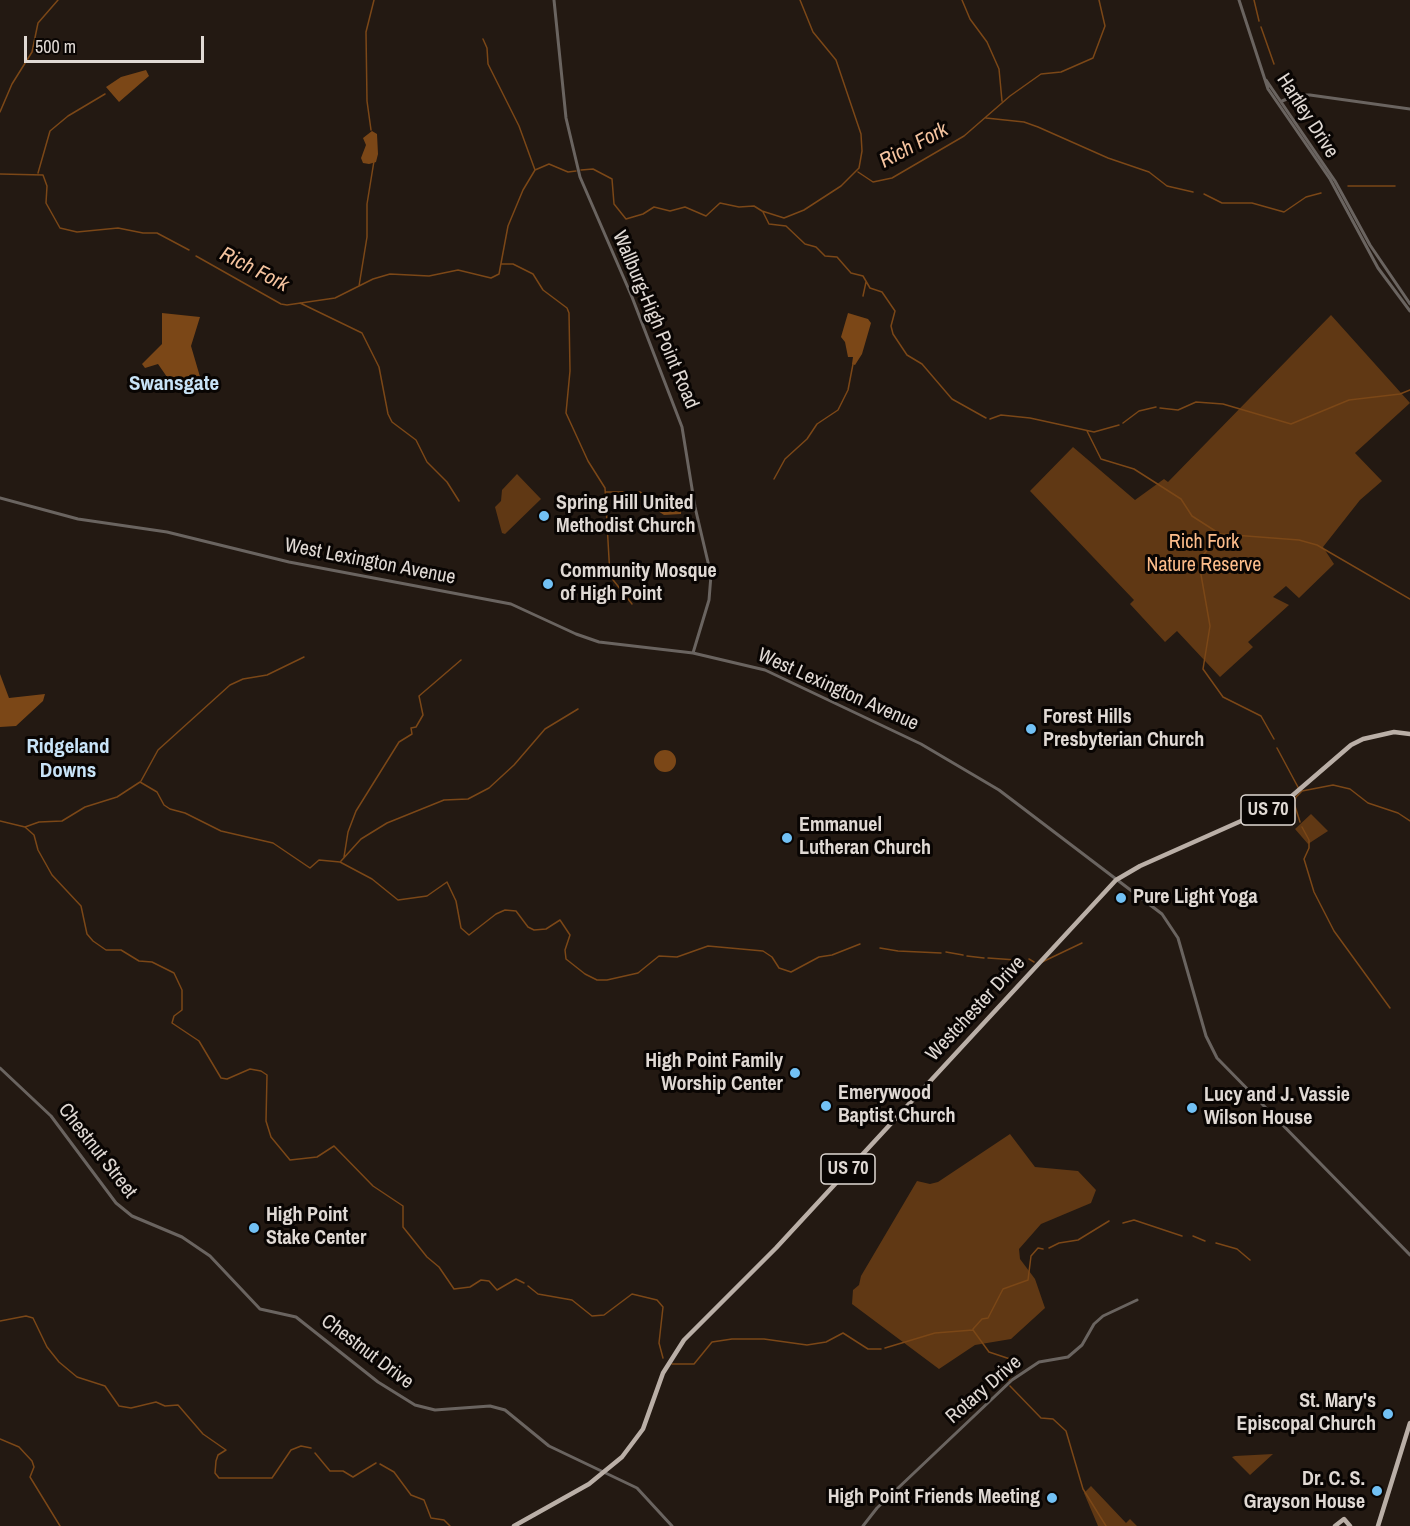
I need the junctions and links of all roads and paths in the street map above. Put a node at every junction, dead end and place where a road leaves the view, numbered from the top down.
1 (554, 0) edge
2 (1239, 0) edge
3 (1263, 76) junction
4 (1281, 101) junction
5 (1410, 109) edge
6 (1410, 304) edge
7 (1410, 311) edge
8 (0, 498) edge
9 (693, 653) junction
10 (1410, 734) edge
11 (1116, 880) junction
12 (0, 1068) edge
13 (1410, 1255) edge
14 (210, 1256) joint
15 (1137, 1300) dead end
16 (1410, 1422) edge
17 (606, 1473) junction
18 (1349, 1524) edge
19 (514, 1526) edge
20 (672, 1526) edge
21 (863, 1526) edge
22 (1335, 1526) edge
23 (1354, 1526) edge
24 (1378, 1526) edge

1 - 9 street, Wallburg-High Point Road
2 - 3 street
3 - 4 street, Hartley Drive
3 - 7 street, Hartley Drive
4 - 5 street
4 - 6 street, Hartley Drive
8 - 9 street, West Lexington Avenue
9 - 11 street, West Lexington Avenue
10 - 11 main road, Westchester Drive / US 70
11 - 13 street, West Lexington Avenue
11 - 17 main road, Westchester Drive / US 70
12 - 14 street, Chestnut Street
14 - 17 street, Chestnut Drive
15 - 21 street, Rotary Drive
16 - 24 main road
17 - 19 main road, Westchester Drive / US 70
17 - 20 street, Chestnut Drive
18 - 22 main road
18 - 23 main road

